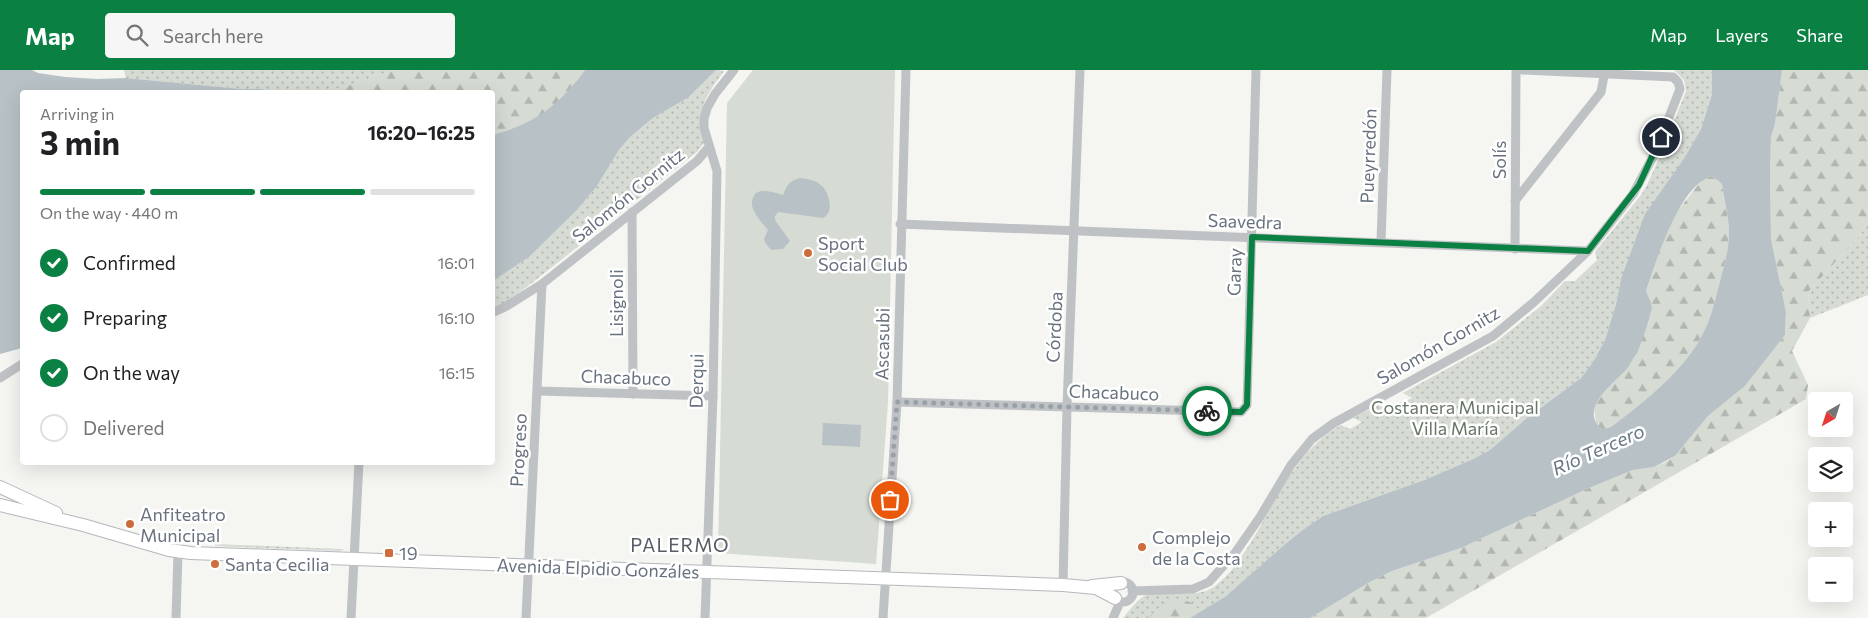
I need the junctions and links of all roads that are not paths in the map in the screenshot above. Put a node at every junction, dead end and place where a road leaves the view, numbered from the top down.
1 (734, 70) edge
2 (906, 70) edge
3 (1080, 70) edge
4 (1256, 70) edge
5 (1387, 70) edge
6 (1516, 70) edge
7 (1522, 70) edge
8 (1605, 72) edge
9 (709, 147) junction
10 (1515, 202) junction
11 (632, 212) junction
12 (900, 224) junction
13 (1075, 230) junction
14 (1252, 237) junction
15 (1381, 242) junction
16 (1515, 249) junction
17 (1588, 251) junction
18 (542, 284) junction
19 (495, 312) edge
20 (20, 365) edge
21 (0, 378) edge
22 (538, 391) junction
23 (633, 394) junction
24 (713, 396) junction
25 (897, 402) junction
26 (1067, 406) junction
27 (1241, 412) joint
28 (358, 465) edge
29 (0, 487) edge
30 (0, 505) edge
31 (83, 525) junction
32 (178, 552) junction
33 (353, 560) junction
34 (528, 566) junction
35 (706, 571) junction
36 (884, 579) junction
37 (1121, 583) junction
38 (1063, 585) junction
39 (1088, 586) junction
40 (1132, 591) junction
41 (1118, 600) junction
42 (176, 618) edge
43 (351, 618) edge
44 (526, 618) edge
45 (705, 618) edge
46 (883, 618) edge
47 (1113, 618) edge

1 - 9 street, Salomón Gornitz
2 - 12 street, Ascasubi
3 - 13 street, Córdoba
4 - 14 street, Garay
5 - 15 street, Pueyrredón
6 - 10 street, Solís
7 - 8 street
8 - 10 street
8 - 17 street, Salomón Gornitz
9 - 11 street, Salomón Gornitz
9 - 24 street, Derqui
10 - 16 street, Solís
11 - 18 street, Salomón Gornitz
11 - 23 street, Lisignoli
12 - 13 street, Saavedra
12 - 25 street, Ascasubi
13 - 14 street, Saavedra
13 - 26 street, Córdoba
14 - 15 street, Saavedra
14 - 27 street, Garay
15 - 16 street, Saavedra
16 - 17 street, Saavedra
17 - 40 street, Salomón Gornitz
18 - 19 street, Salomón Gornitz
18 - 22 street, Progreso
20 - 21 street
22 - 23 street, Chacabuco
22 - 34 street, Progreso
23 - 24 street, Chacabuco
24 - 35 street, Derqui
25 - 26 street, Chacabuco
25 - 36 street, Ascasubi
26 - 27 street, Chacabuco
26 - 38 street, Córdoba
28 - 33 street
29 - 31 main road, Avenida Elpidio Gonzáles
30 - 31 main road, Avenida Elpidio Gonzáles
31 - 32 main road, Avenida Elpidio Gonzáles
32 - 33 main road, Avenida Elpidio Gonzáles
32 - 42 street
33 - 34 main road, Avenida Elpidio Gonzáles
33 - 43 street
34 - 35 main road, Avenida Elpidio Gonzáles
34 - 44 street, Progreso
35 - 36 main road, Avenida Elpidio Gonzáles
35 - 45 street, Derqui
36 - 38 main road, Avenida Elpidio Gonzáles
36 - 46 street, Ascasubi
37 - 39 main road
37 - 40 street
37 - 41 street
38 - 39 main road, Avenida Elpidio Gonzáles
39 - 41 main road, Avenida Elpidio Gonzáles
40 - 41 street
41 - 47 street

